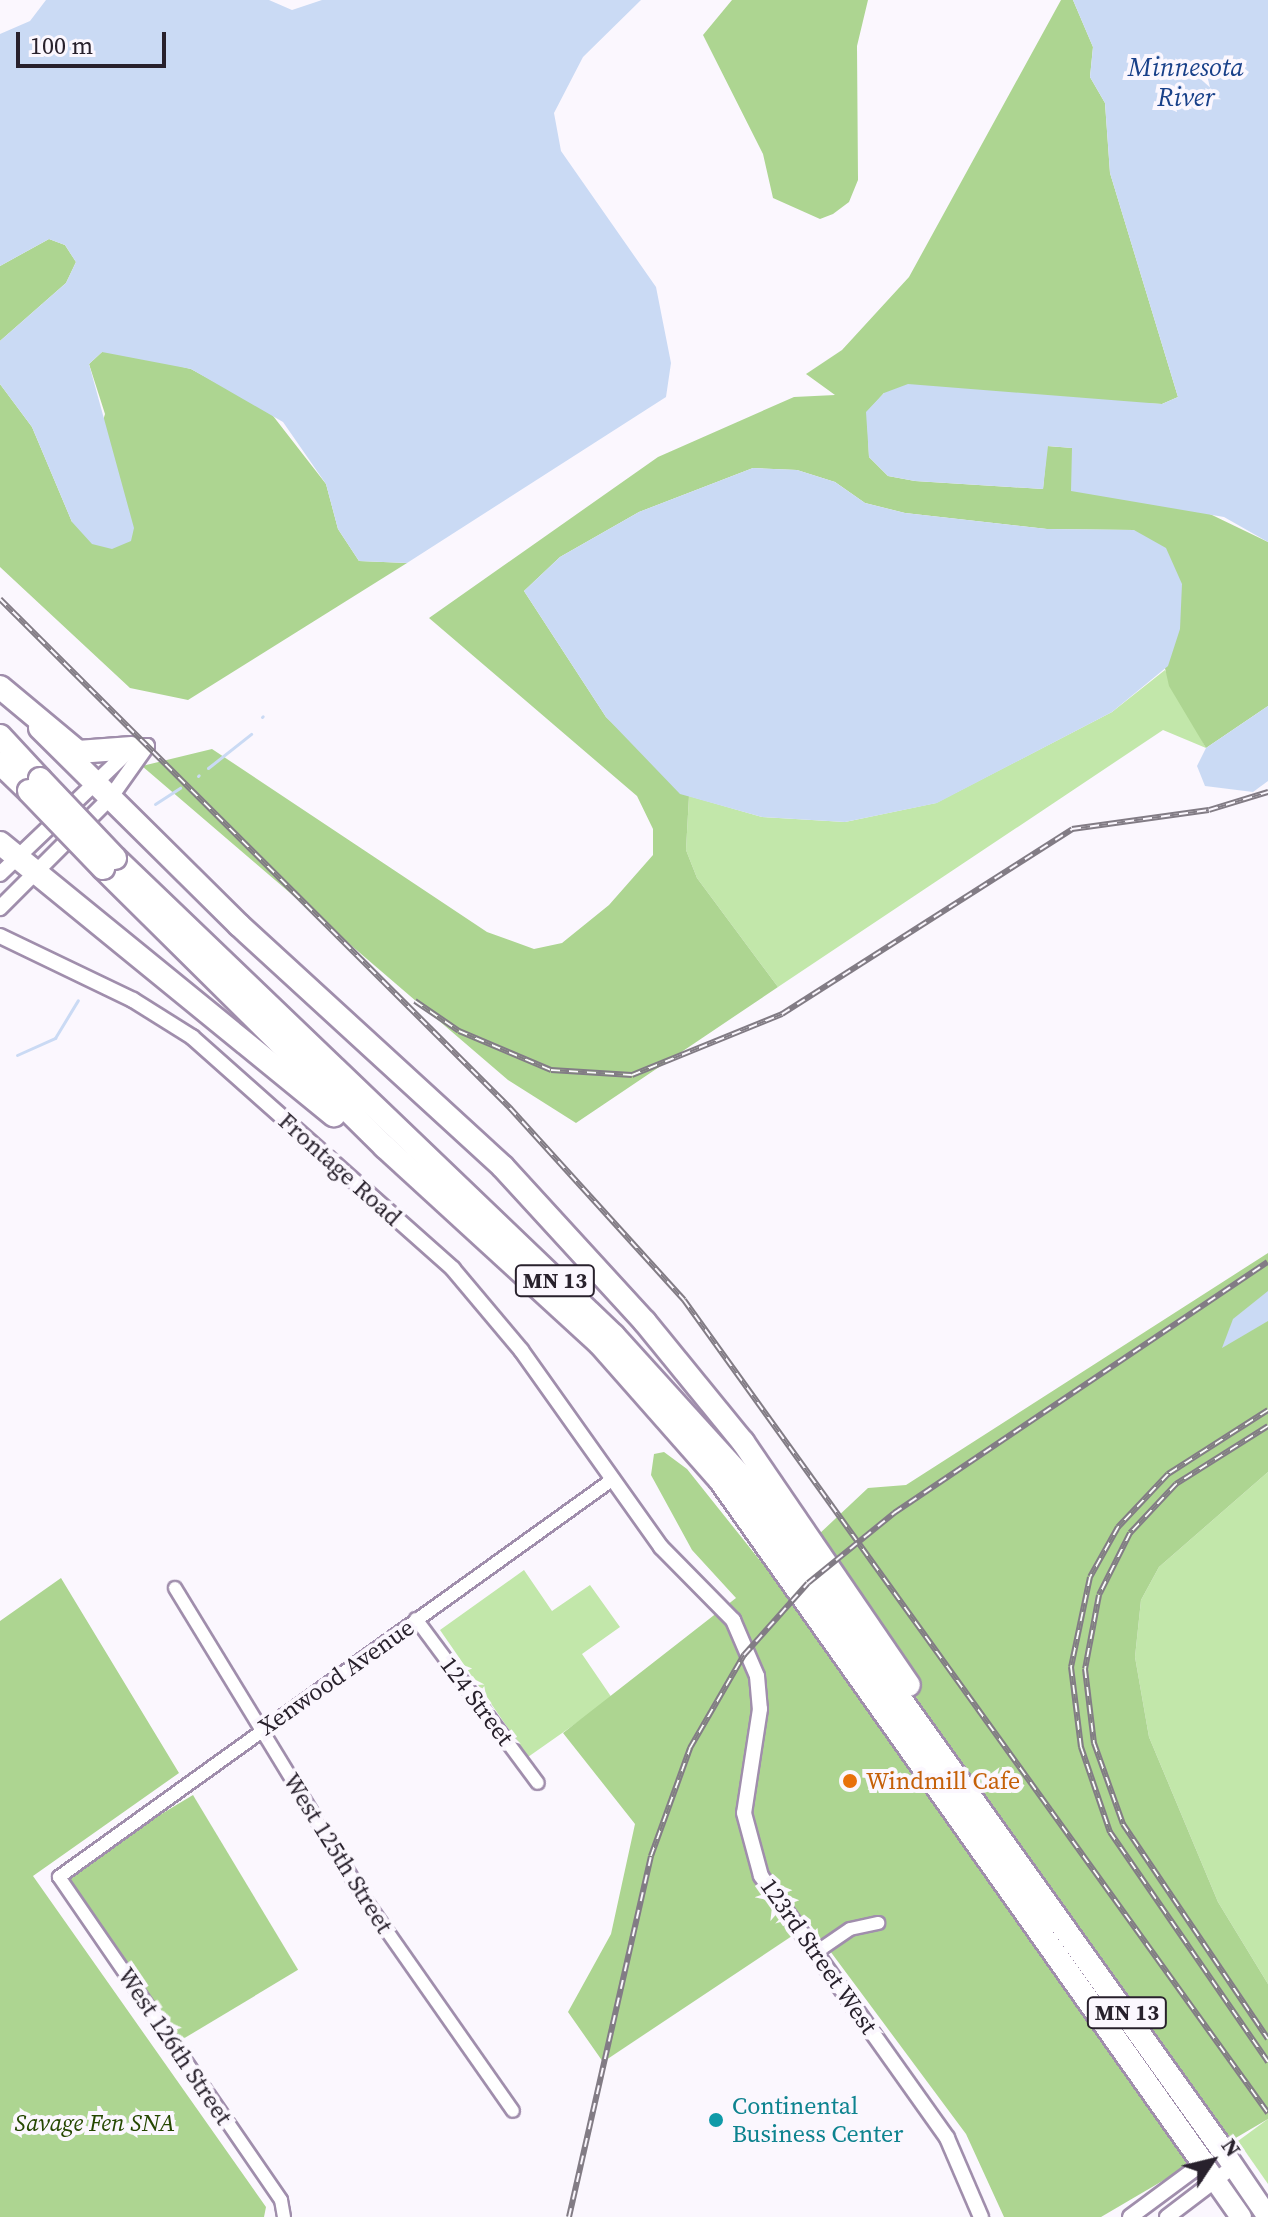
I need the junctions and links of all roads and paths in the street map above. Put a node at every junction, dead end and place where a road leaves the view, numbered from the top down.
1 (0, 687) edge
2 (40, 728) junction
3 (0, 736) edge
4 (132, 748) junction
5 (0, 763) edge
6 (94, 782) junction
7 (34, 785) junction
8 (110, 798) junction
9 (5, 859) edge
10 (109, 863) junction
11 (33, 876) junction
12 (0, 908) edge
13 (0, 936) edge
14 (428, 1186) junction
15 (613, 1479) junction
16 (175, 1588) dead end
17 (416, 1619) junction
18 (261, 1729) junction
19 (943, 1750) junction
20 (538, 1783) dead end
21 (59, 1877) joint
22 (878, 1923) dead end
23 (815, 1953) junction
24 (513, 2111) dead end
25 (1228, 2157) junction
26 (1209, 2172) junction
27 (284, 2217) edge
28 (981, 2217) edge
29 (1130, 2217) edge
30 (1167, 2217) edge
31 (1241, 2217) edge
32 (1268, 2217) edge

1 - 2 highway
2 - 4 highway
2 - 6 highway
3 - 7 highway, MN 13
4 - 6 street
4 - 8 street
5 - 7 highway, MN 13
6 - 8 highway
6 - 9 street
7 - 10 highway, MN 13, bridge
8 - 11 street
8 - 19 highway
9 - 11 highway
10 - 14 highway, MN 13
10 - 19 highway, MN 13
11 - 12 street
11 - 14 highway
13 - 15 street, Frontage Road
14 - 26 highway, MN 13
15 - 17 street, Xenwood Avenue
15 - 23 street, 123rd Street West
16 - 18 street, West 125th Street
17 - 18 street, Xenwood Avenue
17 - 20 street, 124 Street
18 - 21 street, Xenwood Avenue
18 - 24 street, West 125th Street
19 - 25 highway, MN 13
21 - 27 street, West 126th Street
22 - 23 street
23 - 28 street, 123rd Street West
25 - 26 street
25 - 26 street
25 - 32 highway, MN 13
26 - 29 street
26 - 30 street
26 - 31 highway, MN 13

